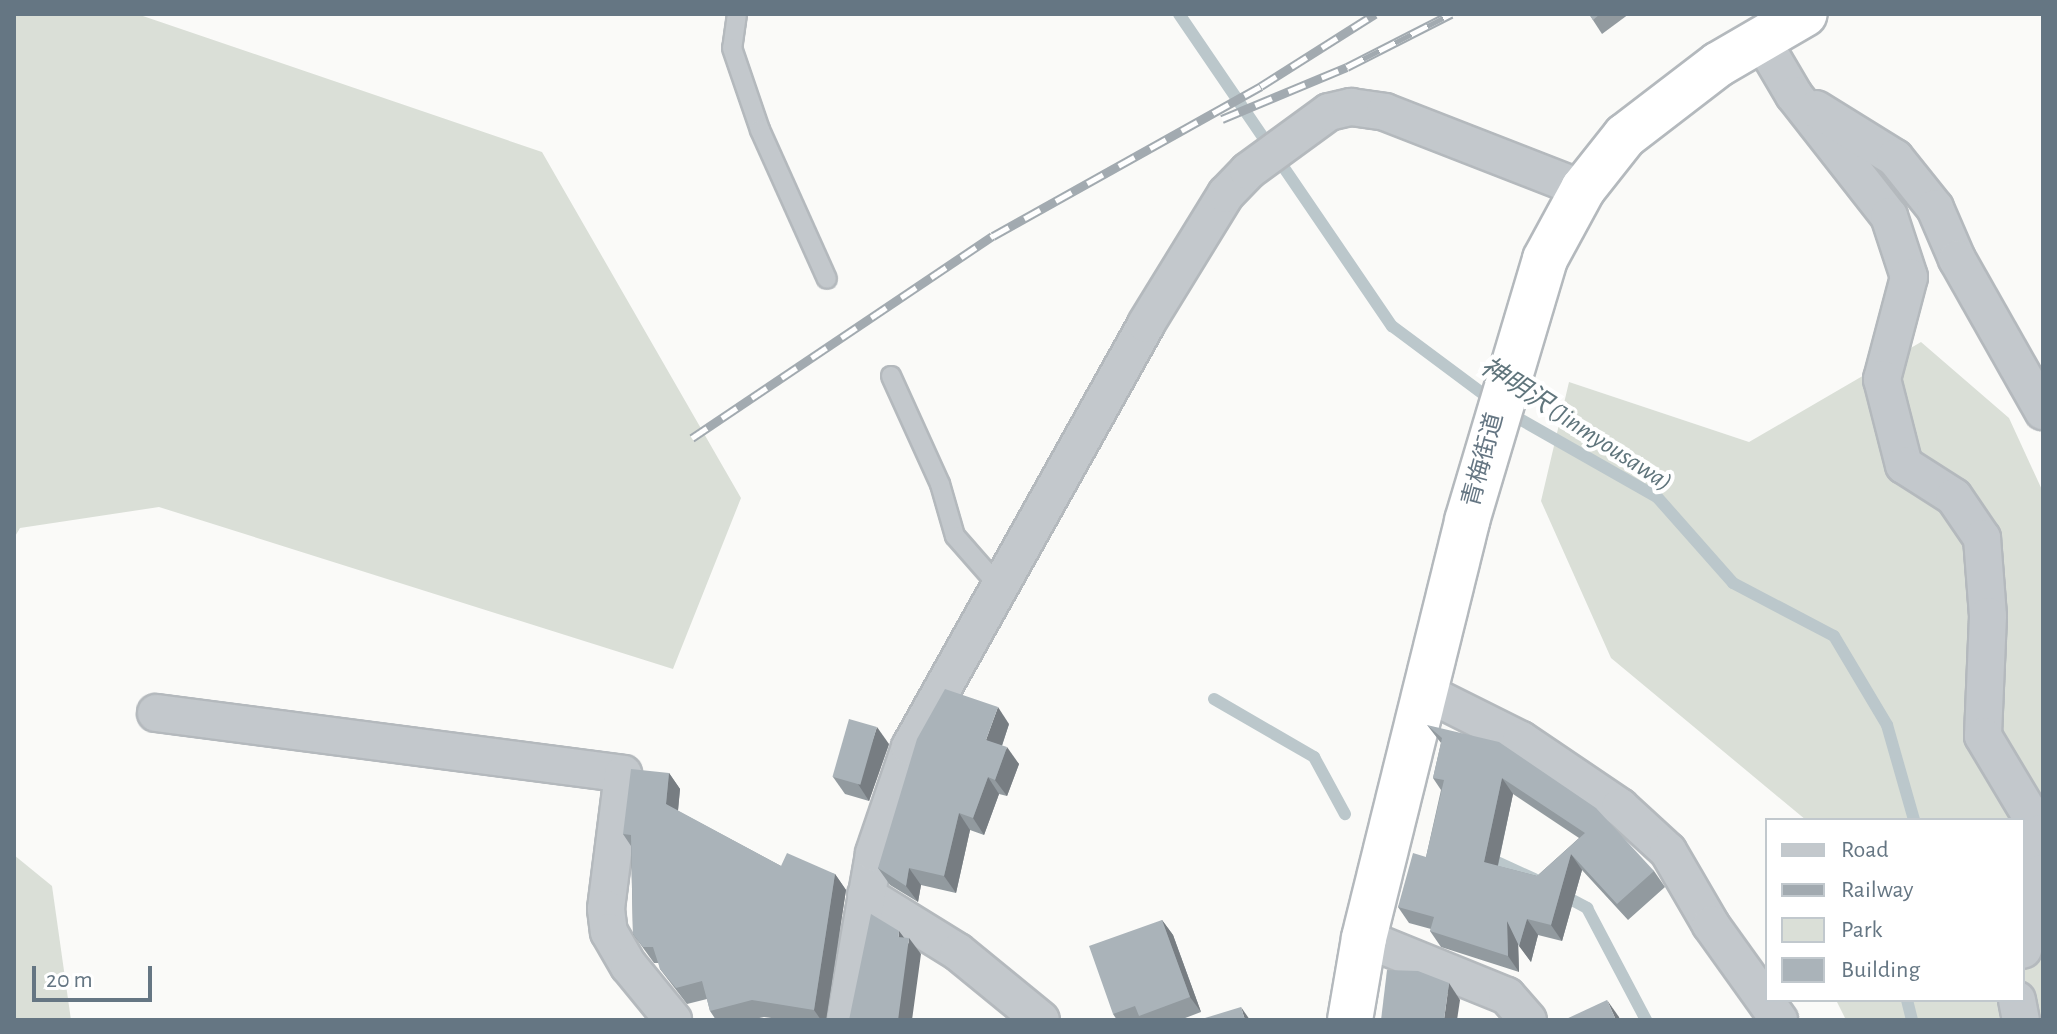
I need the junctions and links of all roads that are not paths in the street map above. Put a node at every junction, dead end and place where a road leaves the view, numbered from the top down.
1 (737, 14) edge
2 (1805, 14) edge
3 (1761, 39) junction
4 (1794, 95) junction
5 (1583, 189) junction
6 (827, 279) dead end
7 (891, 376) dead end
8 (2043, 411) edge
9 (997, 584) junction
10 (1425, 692) junction
11 (156, 713) dead end
12 (866, 895) junction
13 (1364, 938) junction
14 (2025, 942) edge
15 (1765, 1000) edge
16 (1766, 1002) edge
17 (673, 1020) edge
18 (845, 1020) edge
19 (1041, 1020) edge
20 (1350, 1020) edge
21 (1528, 1020) edge
22 (1779, 1020) edge

1 - 6 lane
2 - 3 highway, 青梅街道
3 - 4 street
3 - 5 highway, 青梅街道
4 - 8 street
4 - 14 street
5 - 9 street
5 - 10 highway, 青梅街道
7 - 9 lane
9 - 12 street
10 - 13 highway, 青梅街道
10 - 15 street
11 - 17 street
12 - 18 street
12 - 19 street
13 - 20 highway, 青梅街道
13 - 21 street
16 - 22 street

